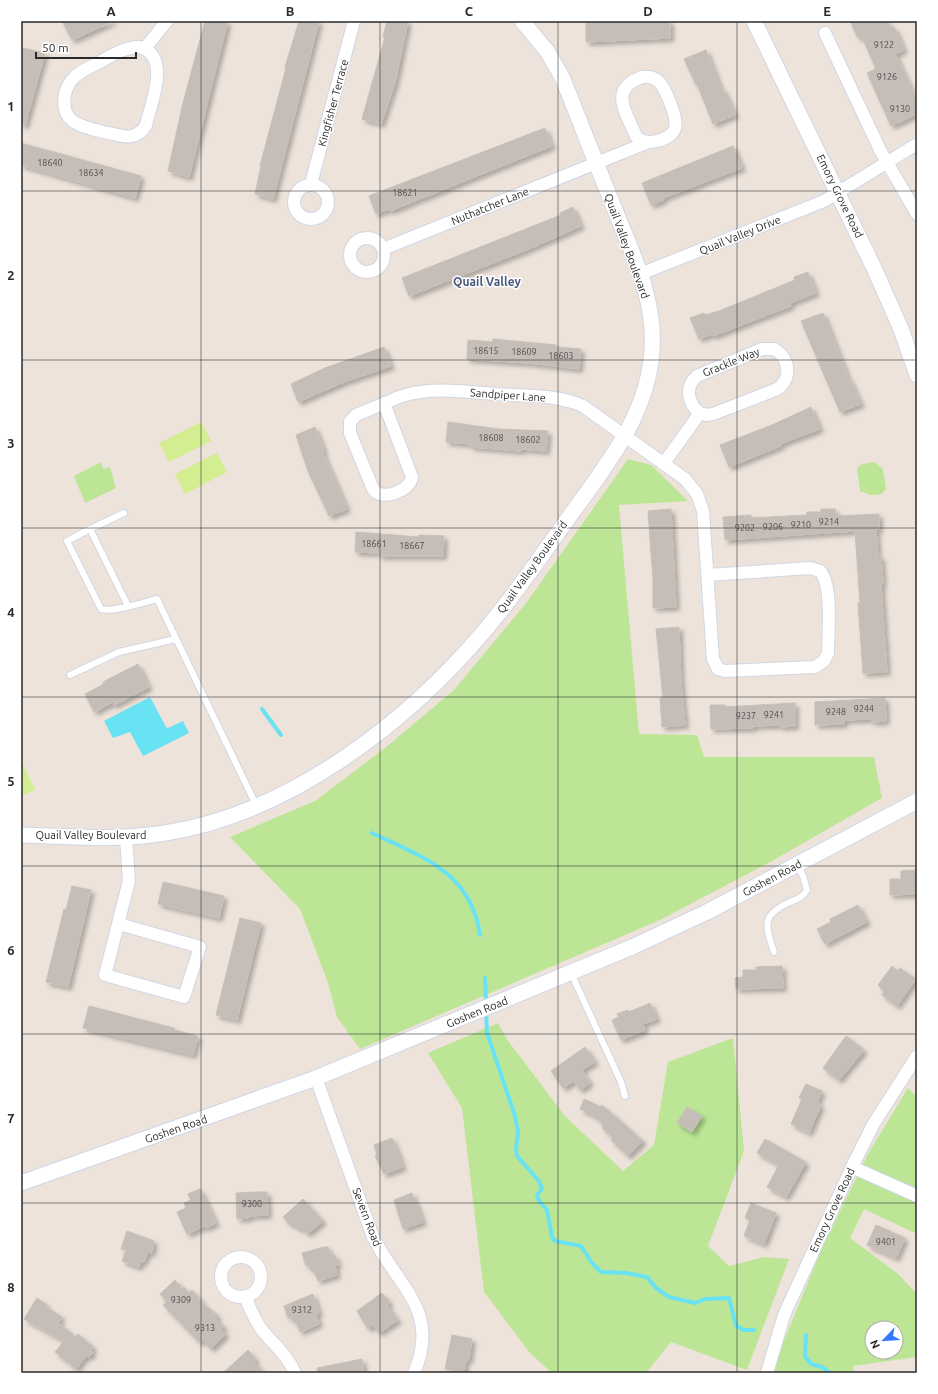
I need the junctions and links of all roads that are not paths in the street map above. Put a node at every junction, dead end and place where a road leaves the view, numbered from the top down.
1 (167, 21) edge
2 (354, 21) edge
3 (522, 21) edge
4 (754, 21) edge
5 (825, 33) dead end
6 (144, 48) junction
7 (646, 143) junction
8 (917, 144) edge
9 (888, 163) junction
10 (596, 164) junction
11 (312, 184) dead end
12 (838, 193) junction
13 (917, 214) edge
14 (383, 249) dead end
15 (640, 274) junction
16 (917, 375) edge
17 (384, 403) junction
18 (700, 413) junction
19 (625, 436) junction
20 (664, 463) junction
21 (124, 513) dead end
22 (90, 530) junction
23 (708, 575) junction
24 (128, 606) junction
25 (176, 639) junction
26 (70, 675) dead end
27 (917, 801) edge
28 (256, 807) junction
29 (21, 835) edge
30 (126, 837) junction
31 (797, 865) junction
32 (119, 924) junction
33 (774, 952) dead end
34 (571, 972) junction
35 (917, 1056) edge
36 (316, 1078) junction
37 (625, 1096) dead end
38 (852, 1167) junction
39 (21, 1183) edge
40 (917, 1196) edge
41 (245, 1296) dead end
42 (295, 1373) edge
43 (414, 1373) edge
44 (767, 1373) edge

1 - 6 street
2 - 11 street, Kingfisher Terrace
3 - 10 street, Quail Valley Boulevard
4 - 12 street, Emory Grove Road
5 - 9 street
6 - 6 street
7 - 7 street
7 - 10 street, Nuthatcher Lane
8 - 9 street, Quail Valley Drive
9 - 12 street, Quail Valley Drive
9 - 13 street
10 - 14 street, Nuthatcher Lane
10 - 15 street, Quail Valley Boulevard
12 - 15 street, Quail Valley Drive
12 - 16 street, Emory Grove Road
15 - 19 street, Quail Valley Boulevard
17 - 17 street, Sandpiper Lane
17 - 19 street, Sandpiper Lane
18 - 18 street, Grackle Way
18 - 20 street
19 - 20 street, Sandpiper Lane
19 - 28 street, Quail Valley Boulevard
20 - 23 street, Sandpiper Lane
21 - 22 lane
22 - 24 lane
22 - 24 lane
23 - 23 street, Sandpiper Lane
24 - 25 lane
25 - 26 lane
25 - 28 lane
27 - 31 street, Goshen Road
28 - 30 street, Quail Valley Boulevard
29 - 30 street, Quail Valley Boulevard
30 - 32 street
31 - 33 lane
31 - 34 street, Goshen Road
32 - 32 street
34 - 36 street, Goshen Road
34 - 37 lane
35 - 38 street, Emory Grove Road
36 - 39 street, Goshen Road
36 - 43 street, Severn Road
38 - 40 street
38 - 44 street, Emory Grove Road
41 - 42 street

